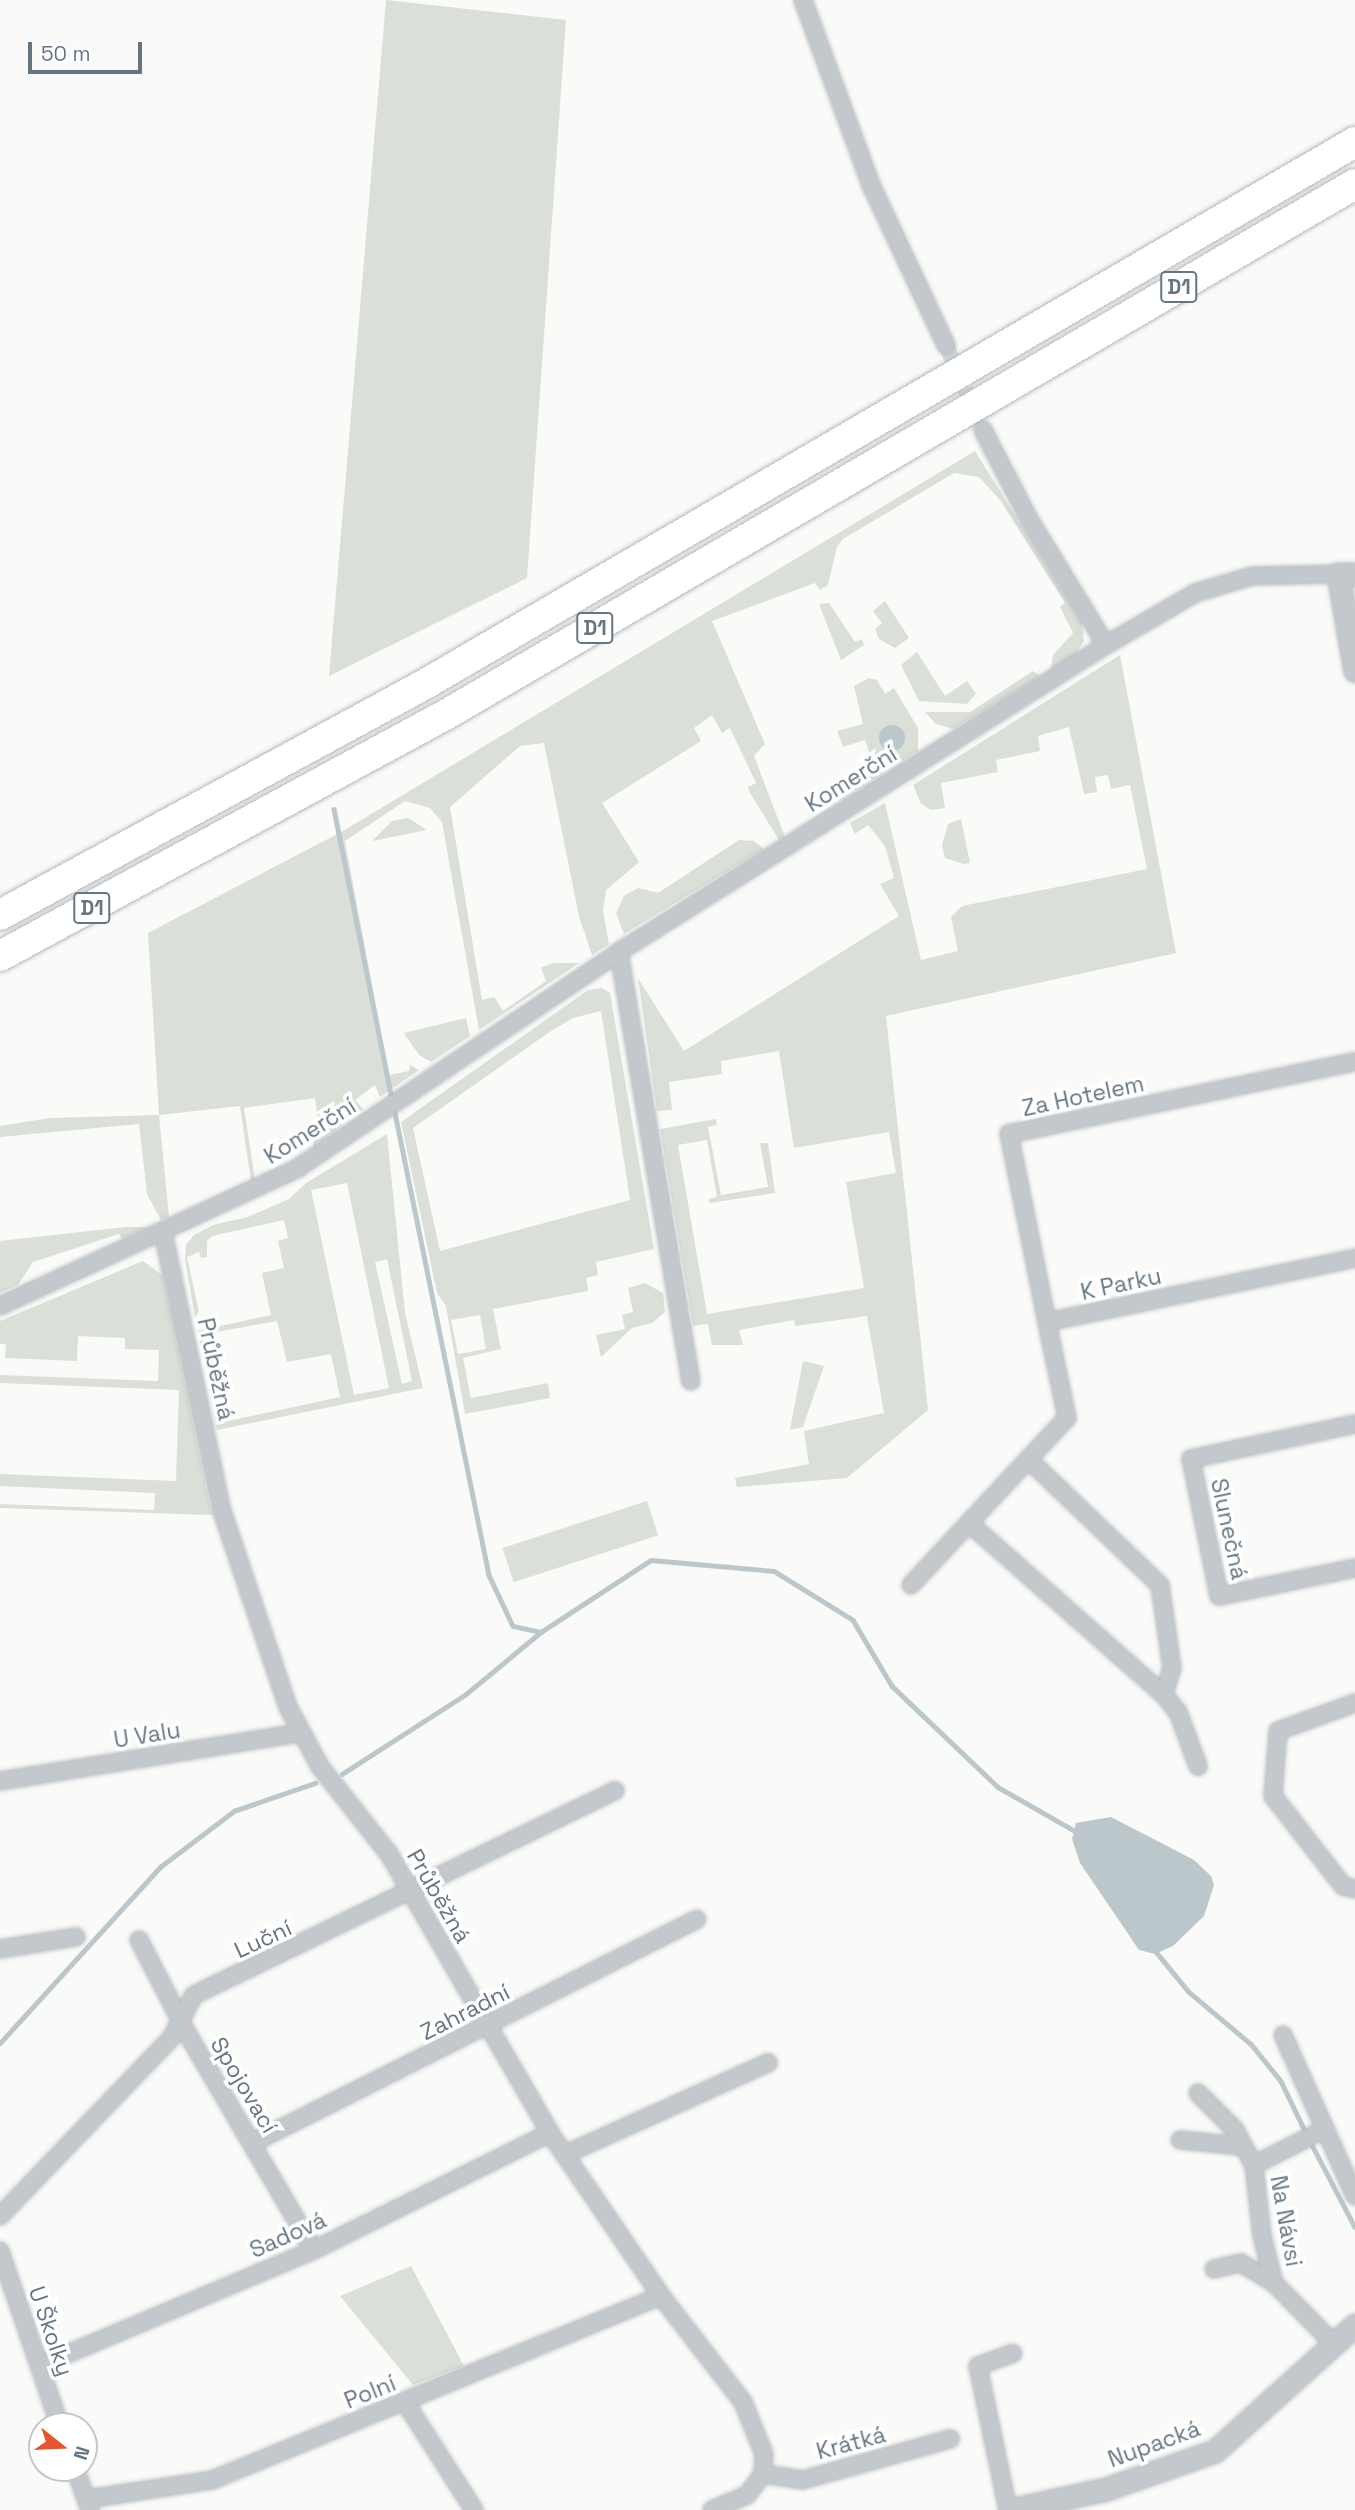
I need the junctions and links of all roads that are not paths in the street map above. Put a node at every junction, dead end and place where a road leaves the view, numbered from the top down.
1 (803, 0) edge
2 (1355, 129) edge
3 (1355, 142) edge
4 (1314, 166) junction
5 (1355, 184) edge
6 (946, 345) tunnel mouth
7 (983, 430) tunnel mouth
8 (1347, 574) edge
9 (1106, 645) junction
10 (1355, 671) edge
11 (0, 915) edge
12 (619, 952) junction
13 (0, 956) edge
14 (1355, 1062) edge
15 (163, 1232) junction
16 (1355, 1258) edge
17 (0, 1306) edge
18 (1047, 1322) junction
19 (691, 1381) dead end
20 (1355, 1424) edge
21 (1028, 1459) junction
22 (969, 1523) junction
23 (1355, 1568) edge
24 (911, 1585) dead end
25 (1164, 1695) junction
26 (1355, 1703) edge
27 (300, 1733) junction
28 (1198, 1766) dead end
29 (0, 1781) edge
30 (615, 1791) dead end
31 (410, 1888) junction
32 (1355, 1889) edge
33 (697, 1919) dead end
34 (76, 1937) dead end
35 (139, 1940) dead end
36 (0, 1949) edge
37 (181, 2016) junction
38 (486, 2028) junction
39 (1283, 2035) dead end
40 (768, 2063) dead end
41 (1198, 2093) dead end
42 (1321, 2131) junction
43 (550, 2133) junction
44 (1180, 2140) dead end
45 (252, 2143) junction
46 (1241, 2146) junction
47 (566, 2154) junction
48 (1254, 2165) junction
49 (1355, 2196) edge
50 (0, 2216) edge
51 (314, 2250) junction
52 (0, 2251) edge
53 (1214, 2269) dead end
54 (1274, 2283) junction
55 (661, 2296) junction
56 (1355, 2325) edge
57 (1334, 2344) junction
58 (1013, 2353) dead end
59 (39, 2366) junction
60 (405, 2402) junction
61 (55, 2412) edge
62 (950, 2440) dead end
63 (763, 2474) junction
64 (80, 2482) edge
65 (88, 2505) edge
66 (474, 2510) edge
67 (712, 2510) edge
68 (1009, 2510) edge

1 - 6 street
2 - 4 highway
3 - 4 highway, D1
4 - 11 highway, D1
5 - 13 highway, D1
7 - 9 street
8 - 9 street, Komerční
8 - 10 street
9 - 12 street, Komerční
12 - 15 street, Komerční
12 - 19 street
14 - 18 street, Za Hotelem
15 - 17 street, Komerční
15 - 27 street, Průběžná
16 - 18 street, K Parku
18 - 21 street
20 - 23 street, Slunečná
21 - 22 street
21 - 25 street
22 - 24 street
22 - 25 street
25 - 28 street
26 - 32 street
27 - 29 street, U Valu
27 - 31 street, Průběžná
30 - 31 street, Luční
31 - 37 street, Luční
31 - 38 street, Průběžná
33 - 38 street, Zahradní
34 - 36 street
35 - 37 street, Spojovací
37 - 45 street, Spojovací
37 - 50 street, Luční
38 - 43 street, Průběžná
38 - 45 street, Zahradní
39 - 42 street
40 - 47 street
41 - 46 street, Na Návsi
42 - 48 street, Na Návsi
42 - 49 street
43 - 47 street, Průběžná
43 - 51 street, Sadová
44 - 46 street
45 - 51 street, Spojovací
46 - 48 street, Na Návsi
47 - 55 street, Průběžná
48 - 54 street, Na Návsi
51 - 59 street, Sadová
52 - 59 street, U Školky
53 - 54 street, Na Návsi
54 - 57 street, Na Návsi
55 - 60 street, Polní
55 - 63 street, Průběžná
56 - 57 street, Nupacká
57 - 68 street, Nupacká
58 - 68 street
59 - 61 street, U Školky
60 - 65 street, Polní
60 - 66 street
62 - 63 street, Krátká
63 - 67 street
64 - 65 street

